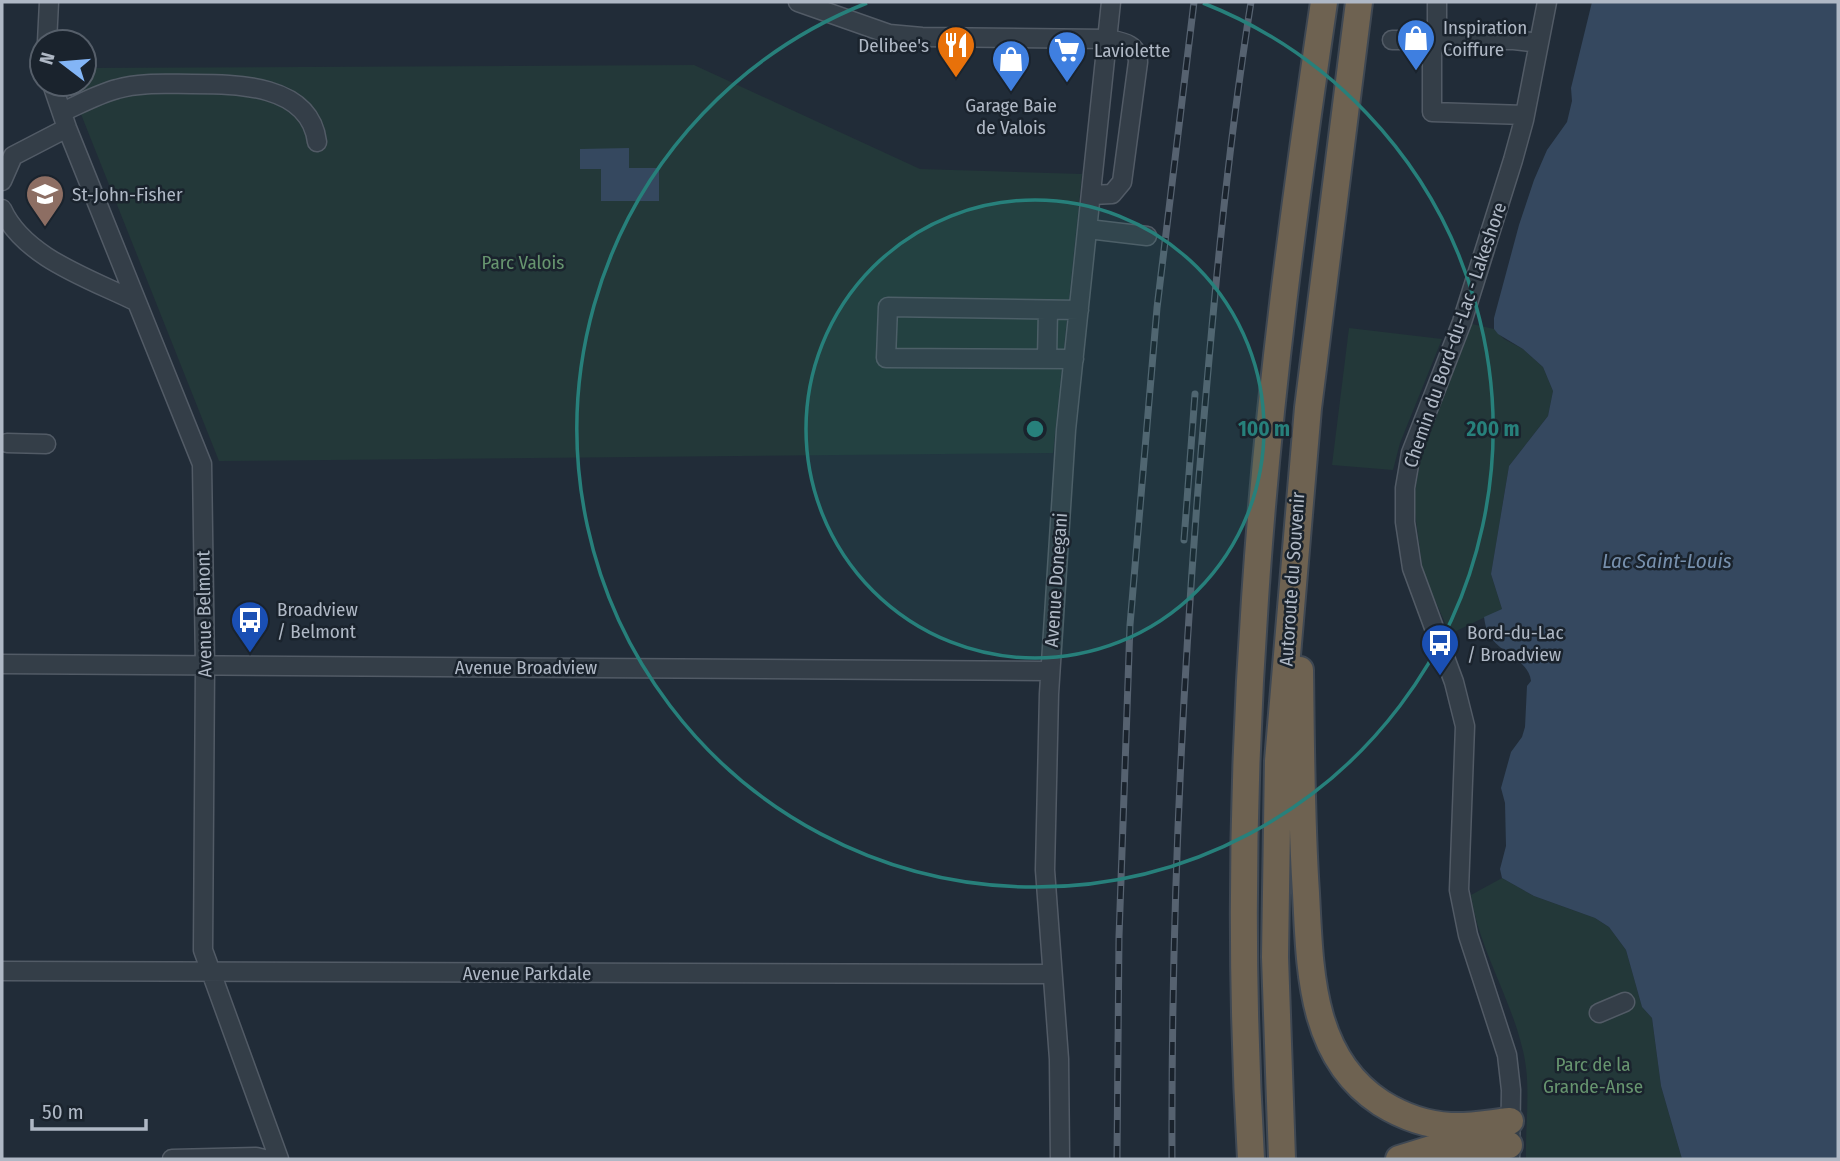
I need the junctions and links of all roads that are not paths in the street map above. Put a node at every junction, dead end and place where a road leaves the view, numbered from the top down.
1 (49, 2) edge
2 (798, 2) edge
3 (1111, 2) edge
4 (1324, 2) edge
5 (1359, 2) edge
6 (1437, 2) edge
7 (1547, 2) edge
8 (48, 28) edge
9 (1108, 39) junction
10 (1392, 40) dead end
11 (1434, 40) junction
12 (1539, 43) junction
13 (57, 98) edge
14 (1525, 115) junction
15 (64, 120) junction
16 (317, 142) dead end
17 (2, 181) edge
18 (1092, 195) junction
19 (2, 209) edge
20 (1088, 229) junction
21 (1147, 236) dead end
22 (137, 302) junction
23 (1048, 310) junction
24 (1079, 310) junction
25 (1047, 359) junction
26 (1074, 359) junction
27 (7, 443) dead end
28 (46, 444) dead end
29 (1300, 483) junction
30 (2, 664) edge
31 (205, 666) junction
32 (1050, 671) junction
33 (2, 971) edge
34 (209, 971) junction
35 (1052, 974) junction
36 (1625, 1002) dead end
37 (1599, 1013) dead end
38 (1510, 1142) edge
39 (172, 1159) edge
40 (264, 1159) edge
41 (279, 1159) edge
42 (1060, 1159) edge
43 (1251, 1159) edge
44 (1282, 1159) edge
45 (1399, 1159) edge

1 - 8 street
2 - 9 street
3 - 9 street, Avenue Donegani
4 - 43 highway, Autoroute du Souvenir
5 - 29 highway, Autoroute du Souvenir
6 - 11 street
7 - 12 street, Chemin du Bord-du-Lac - Lakeshore
9 - 18 street, Avenue Donegani
9 - 18 street
10 - 11 street
11 - 12 street
11 - 14 street
12 - 14 street, Chemin du Bord-du-Lac - Lakeshore
13 - 15 street, Avenue Belmont
14 - 38 street, Chemin du Bord-du-Lac - Lakeshore
15 - 16 street
15 - 17 street
15 - 22 street, Avenue Belmont
18 - 20 street, Avenue Donegani
19 - 22 street
20 - 21 street
20 - 24 street, Avenue Donegani
22 - 31 street, Avenue Belmont
23 - 24 street
23 - 25 street
23 - 25 street
24 - 26 street, Avenue Donegani
25 - 26 street
26 - 32 street, Avenue Donegani
27 - 28 street
29 - 38 highway
29 - 44 highway, Autoroute du Souvenir
30 - 31 street, Avenue Broadview
31 - 32 street, Avenue Broadview
31 - 34 street, Avenue Belmont
32 - 35 street, Avenue Donegani
33 - 34 street, Avenue Parkdale
34 - 35 street, Avenue Parkdale
34 - 41 street, Avenue Belmont
35 - 42 street, Avenue Donegani
36 - 37 street
38 - 45 highway
39 - 40 street

